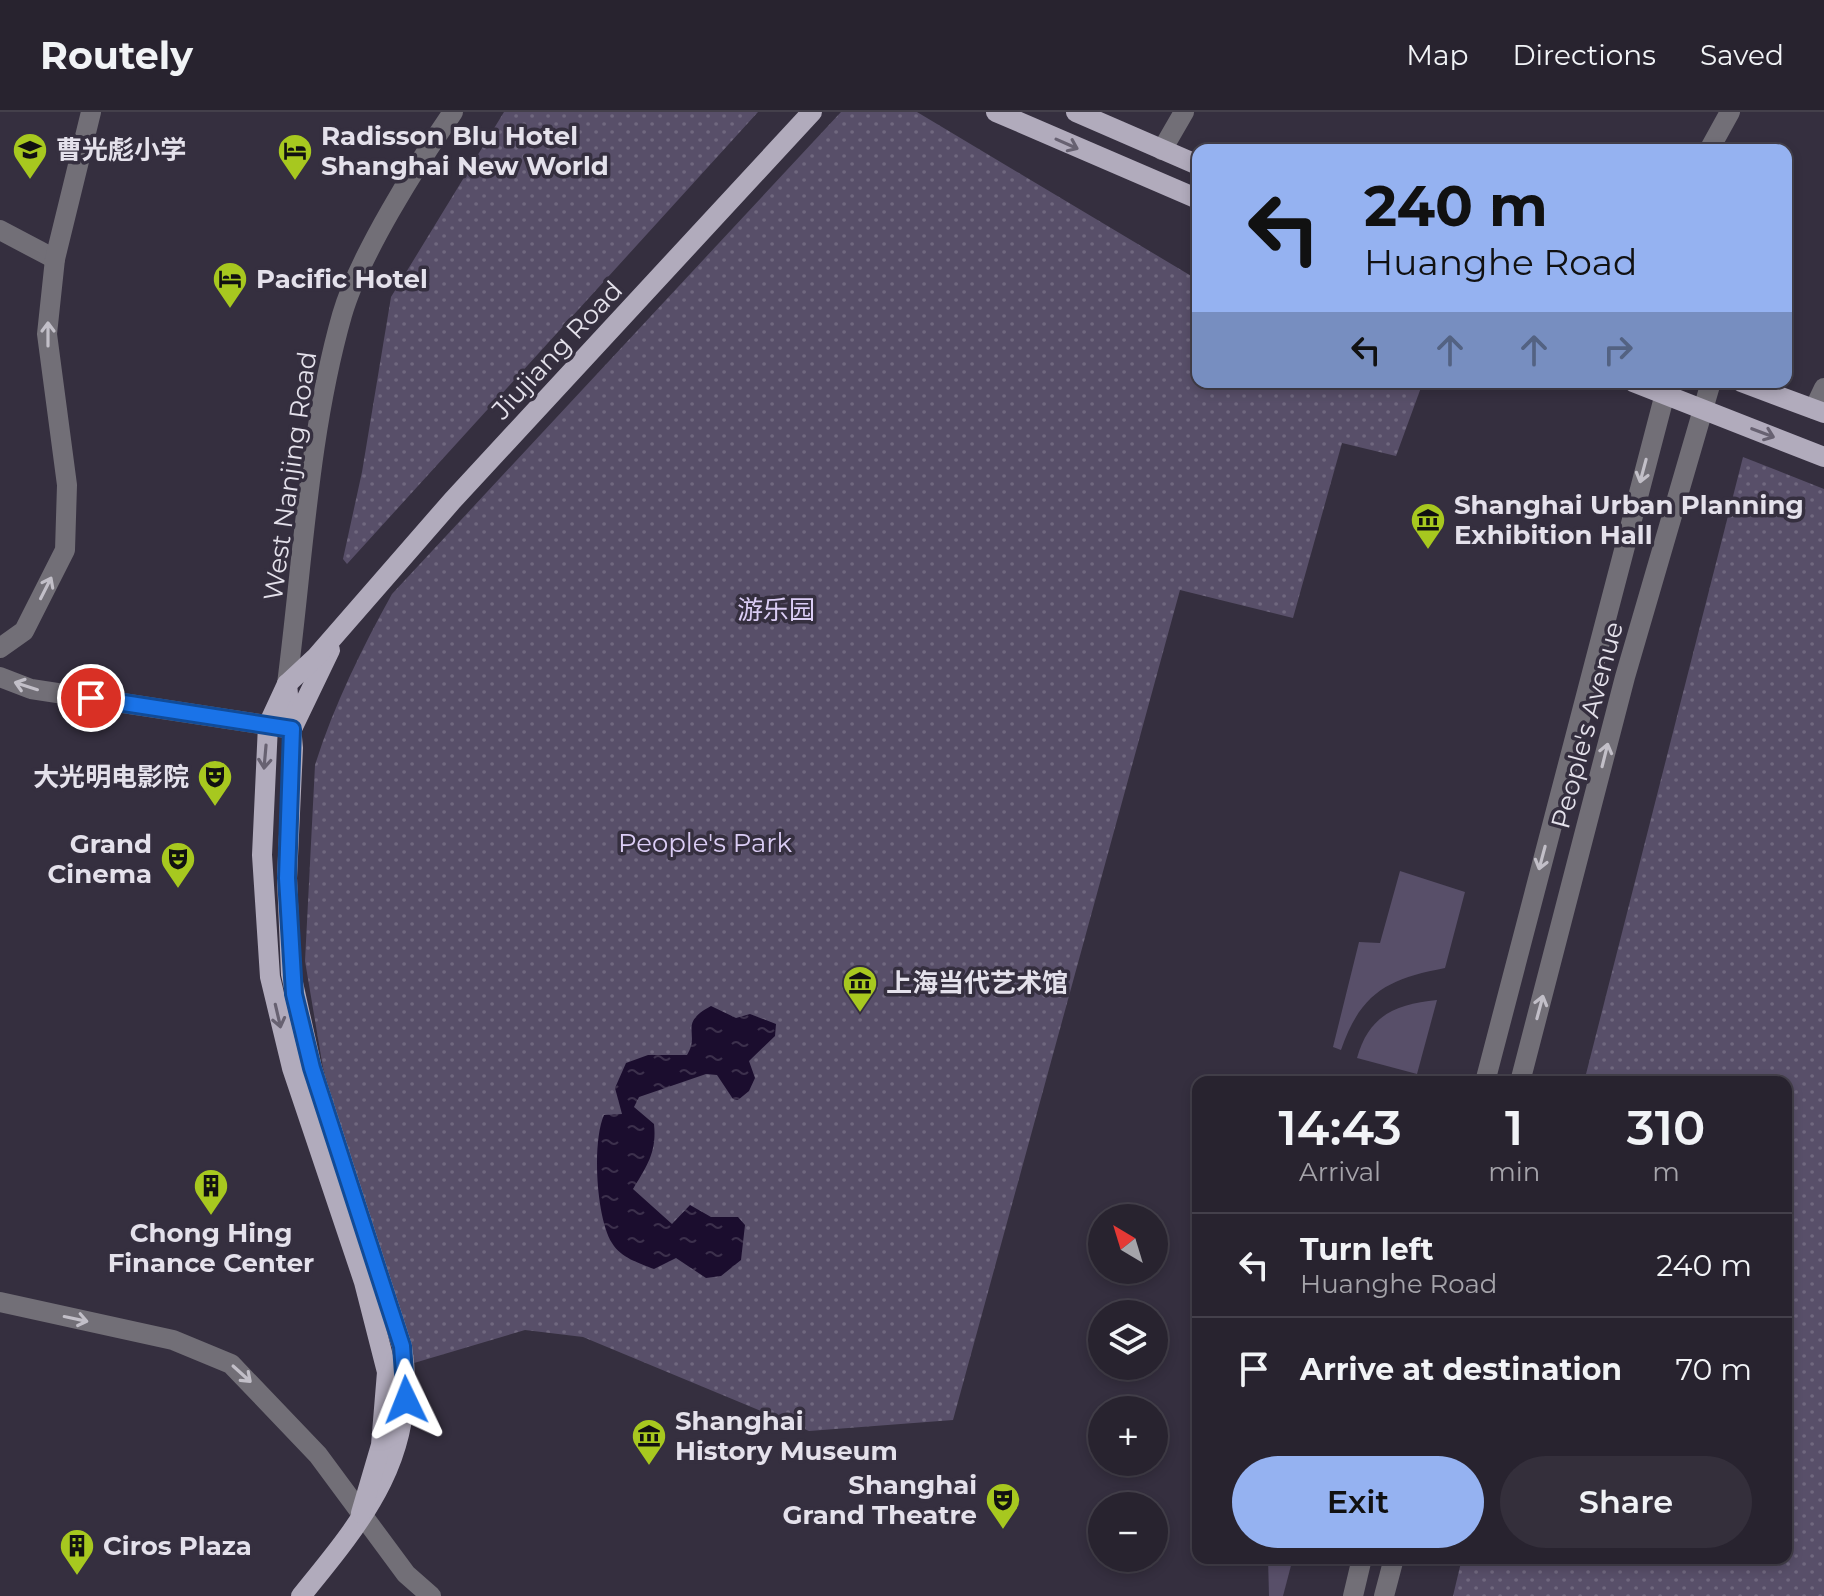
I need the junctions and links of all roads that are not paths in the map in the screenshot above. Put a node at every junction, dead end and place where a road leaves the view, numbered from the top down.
1 (91, 112) edge
2 (453, 112) edge
3 (812, 112) edge
4 (996, 112) edge
5 (1076, 112) edge
6 (1184, 112) edge
7 (1730, 112) edge
8 (1712, 144) edge
9 (1162, 150) junction
10 (1192, 162) edge
11 (1192, 196) edge
12 (0, 230) edge
13 (55, 259) junction
14 (1709, 388) edge
15 (1757, 388) edge
16 (1824, 388) edge
17 (1666, 389) edge
18 (1701, 411) junction
19 (1819, 411) edge
20 (1824, 457) edge
21 (342, 625) junction
22 (0, 648) edge
23 (0, 677) edge
24 (287, 684) junction
25 (268, 725) junction
26 (292, 729) junction
27 (1487, 1076) edge
28 (1522, 1076) edge
29 (0, 1302) edge
30 (361, 1513) junction
31 (1361, 1564) edge
32 (1392, 1564) edge
33 (301, 1596) edge
34 (431, 1596) edge
35 (1353, 1596) edge
36 (1384, 1596) edge

1 - 13 street
2 - 24 street, West Nanjing Road
3 - 21 main road, Jiujiang Road
4 -> 11 main road
5 - 9 main road
6 - 9 street
7 - 8 street
9 - 10 main road
12 - 13 street
22 -> 13 street
14 - 18 street, People's Avenue
15 - 19 main road
16 - 19 street
17 - 18 main road
17 -> 27 street, People's Avenue
18 -> 20 main road
28 -> 18 street, People's Avenue
21 - 24 main road, Jiujiang Road
21 - 26 main road, Jiujiang Road
25 -> 23 street
24 - 25 main road, West Nanjing Road
24 - 26 main road, West Nanjing Road
25 - 26 street
25 -> 30 main road, West Nanjing Road
26 - 30 main road, West Nanjing Road
29 -> 30 street
30 - 33 main road, West Nanjing Road
30 - 34 street
31 - 35 street
32 - 36 street

